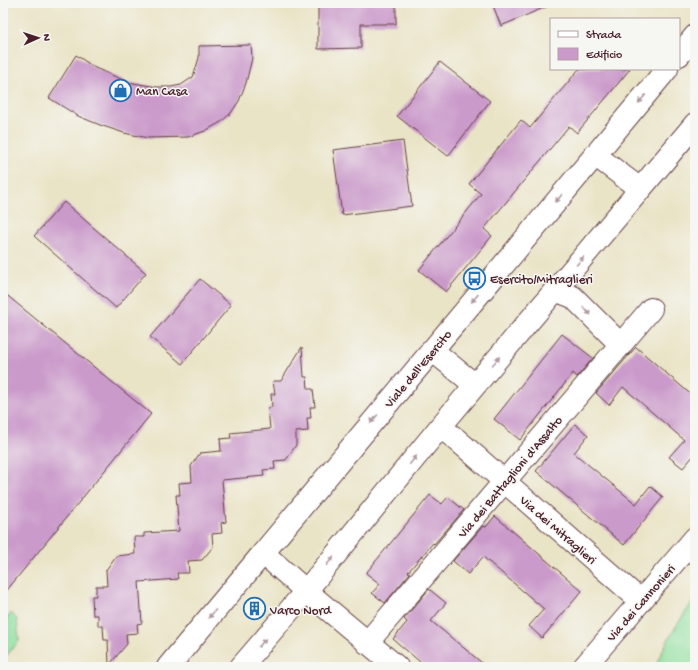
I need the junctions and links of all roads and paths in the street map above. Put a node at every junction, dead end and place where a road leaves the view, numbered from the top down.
1 (695, 36) edge
2 (680, 54) edge
3 (666, 70) edge
4 (695, 124) edge
5 (595, 155) junction
6 (640, 189) junction
7 (555, 290) junction
8 (651, 309) dead end
9 (620, 345) junction
10 (432, 350) junction
11 (475, 385) junction
12 (440, 427) junction
13 (504, 481) junction
14 (695, 538) edge
15 (263, 553) junction
16 (306, 591) junction
17 (640, 601) junction
18 (367, 643) junction
19 (168, 667) edge
20 (241, 667) edge
21 (397, 667) edge
22 (584, 667) edge

1 - 2 street
3 -> 5 street, Viale dell'Esercito
4 - 6 street
5 - 6 street
5 -> 10 street, Viale dell'Esercito
7 -> 6 street
7 -> 9 street
11 -> 7 street
8 - 9 street, Via dei Battaglioni d'Assalto
9 - 13 street, Via dei Battaglioni d'Assalto
10 - 11 street
10 -> 15 street, Viale dell'Esercito
11 - 12 street
12 - 13 street, Via dei Mitraglieri
16 -> 12 street
13 - 17 street, Via dei Mitraglieri
13 - 18 street, Via dei Battaglioni d'Assalto
14 - 17 street, Via dei Cannonieri
15 - 16 street
15 -> 19 street, Viale dell'Esercito
16 - 18 street
20 -> 16 street
17 - 22 street, Via dei Cannonieri
18 - 21 street

